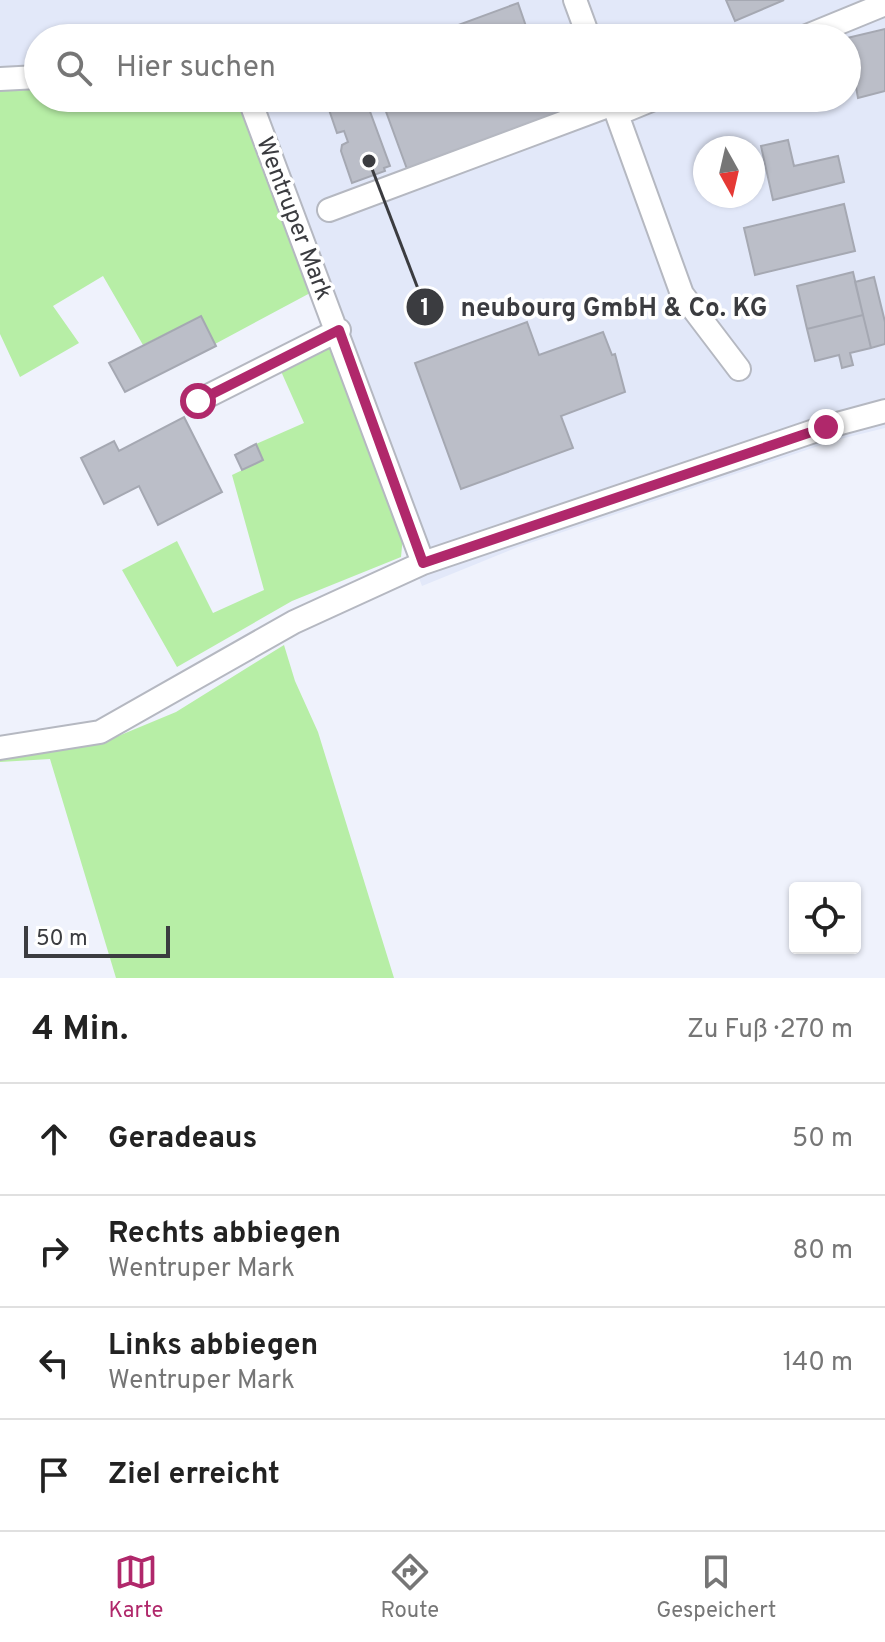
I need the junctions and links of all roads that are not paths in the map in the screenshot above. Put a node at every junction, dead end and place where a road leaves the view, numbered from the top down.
1 (575, 0) edge
2 (885, 4) edge
3 (584, 24) edge
4 (836, 24) edge
5 (24, 78) edge
6 (0, 79) edge
7 (254, 112) edge
8 (595, 112) edge
9 (617, 112) edge
10 (329, 210) dead end
11 (339, 330) junction
12 (739, 369) dead end
13 (198, 401) dead end
14 (885, 411) edge
15 (423, 563) junction
16 (0, 748) edge

1 - 3 street
2 - 4 street
5 - 6 street
7 - 11 street, Wentruper Mark
8 - 10 street
9 - 12 street
11 - 13 street
11 - 15 street, Wentruper Mark
14 - 15 street
15 - 16 street

